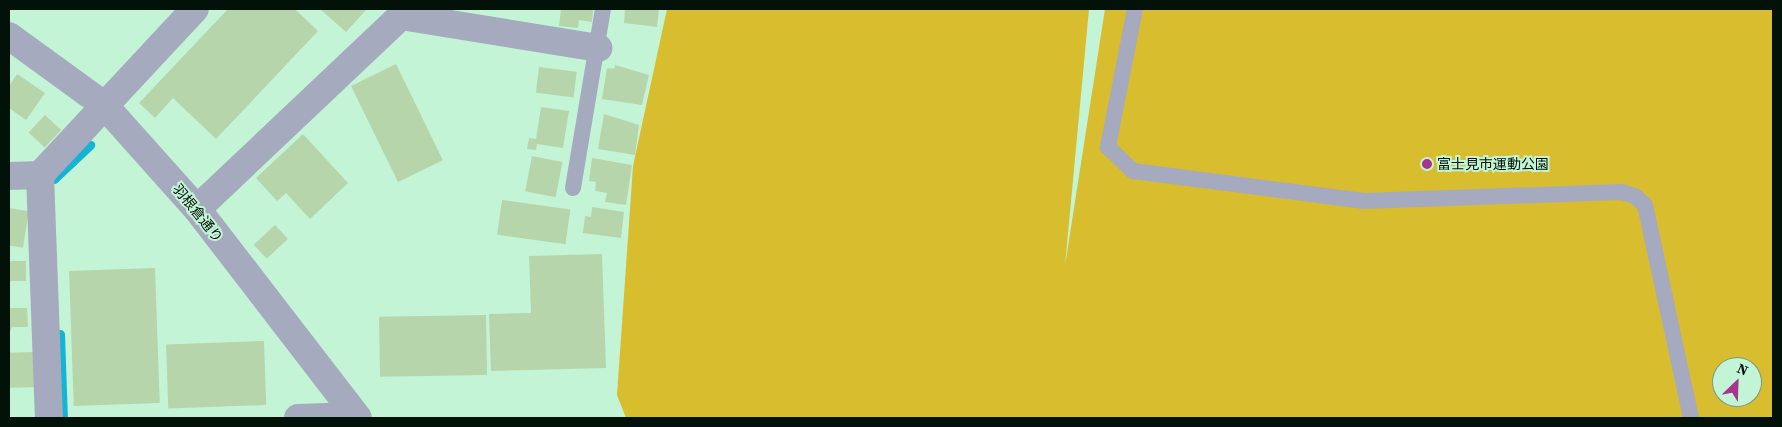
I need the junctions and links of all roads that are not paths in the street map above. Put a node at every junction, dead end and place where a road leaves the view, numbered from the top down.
1 (196, 9) edge
2 (603, 9) edge
3 (1135, 9) edge
4 (401, 12) edge
5 (9, 36) edge
6 (598, 48) junction
7 (104, 105) junction
8 (40, 175) junction
9 (9, 176) edge
10 (573, 188) dead end
11 (196, 209) junction
12 (356, 417) edge
13 (49, 418) edge
14 (298, 418) edge
15 (1691, 418) edge

1 - 7 street
2 - 6 lane
3 - 15 lane
4 - 6 street
4 - 11 street
5 - 7 street, 羽根倉通り
6 - 10 lane
7 - 8 street
7 - 11 street, 羽根倉通り
8 - 9 street
8 - 13 street
11 - 12 street, 羽根倉通り
12 - 14 street

